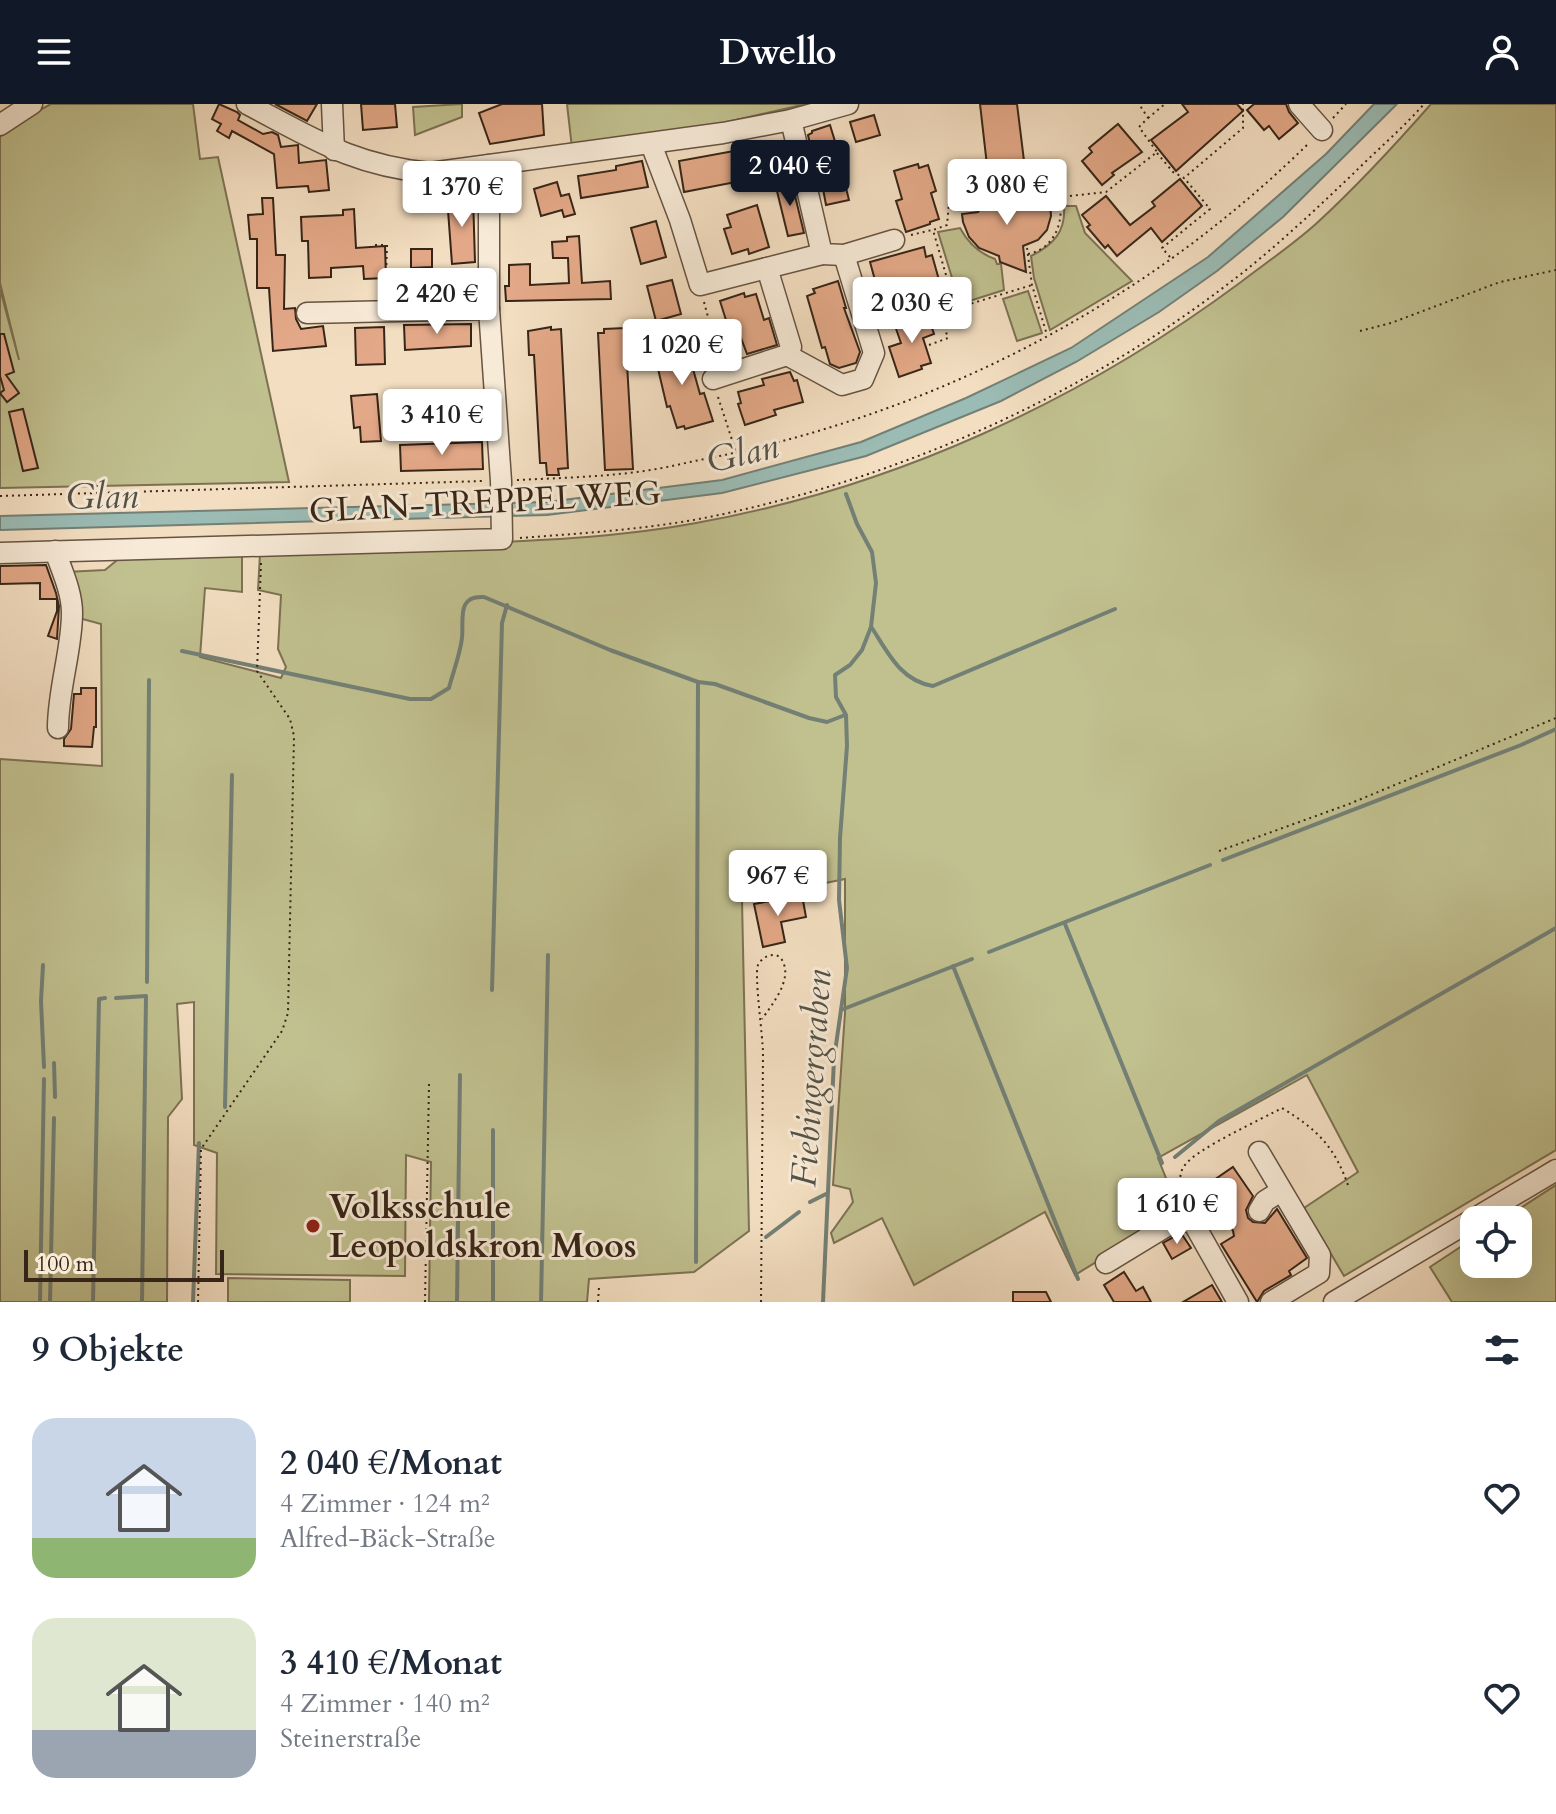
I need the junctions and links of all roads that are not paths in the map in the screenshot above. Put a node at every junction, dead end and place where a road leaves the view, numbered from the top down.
1 (32, 104) edge
2 (247, 104) edge
3 (332, 104) edge
4 (848, 104) edge
5 (1299, 104) edge
6 (791, 120) junction
7 (0, 125) edge
8 (1322, 130) road end
9 (651, 144) junction
10 (334, 150) junction
11 (489, 165) junction
12 (894, 240) road end
13 (822, 254) junction
14 (844, 255) junction
15 (767, 268) junction
16 (947, 299) road end
17 (489, 309) junction
18 (307, 313) dead end
19 (864, 319) junction
20 (787, 355) junction
21 (713, 379) dead end
22 (55, 551) junction
23 (0, 553) edge
24 (58, 728) dead end
25 (1259, 1152) dead end
26 (1556, 1170) edge
27 (1281, 1191) junction
28 (1259, 1211) dead end
29 (1106, 1263) dead end
30 (1319, 1273) junction
31 (1238, 1302) edge
32 (1271, 1302) edge
33 (1334, 1302) edge

1 - 7 street
2 - 10 street
3 - 10 street
4 - 6 street
5 - 8 street
6 - 9 street
6 - 13 street
9 - 11 street
9 - 15 street
10 - 11 street
11 - 17 street
12 - 14 street
13 - 14 street
13 - 15 street
14 - 19 street
15 - 20 street
16 - 19 street
17 - 18 street
17 - 22 street, GLAN-TREPPELWEG
19 - 20 street
20 - 21 street
22 - 23 street, GLAN-TREPPELWEG
22 - 24 street
25 - 27 street
26 - 33 street
27 - 28 street
27 - 30 street
29 - 31 street
30 - 32 street
30 - 33 street

